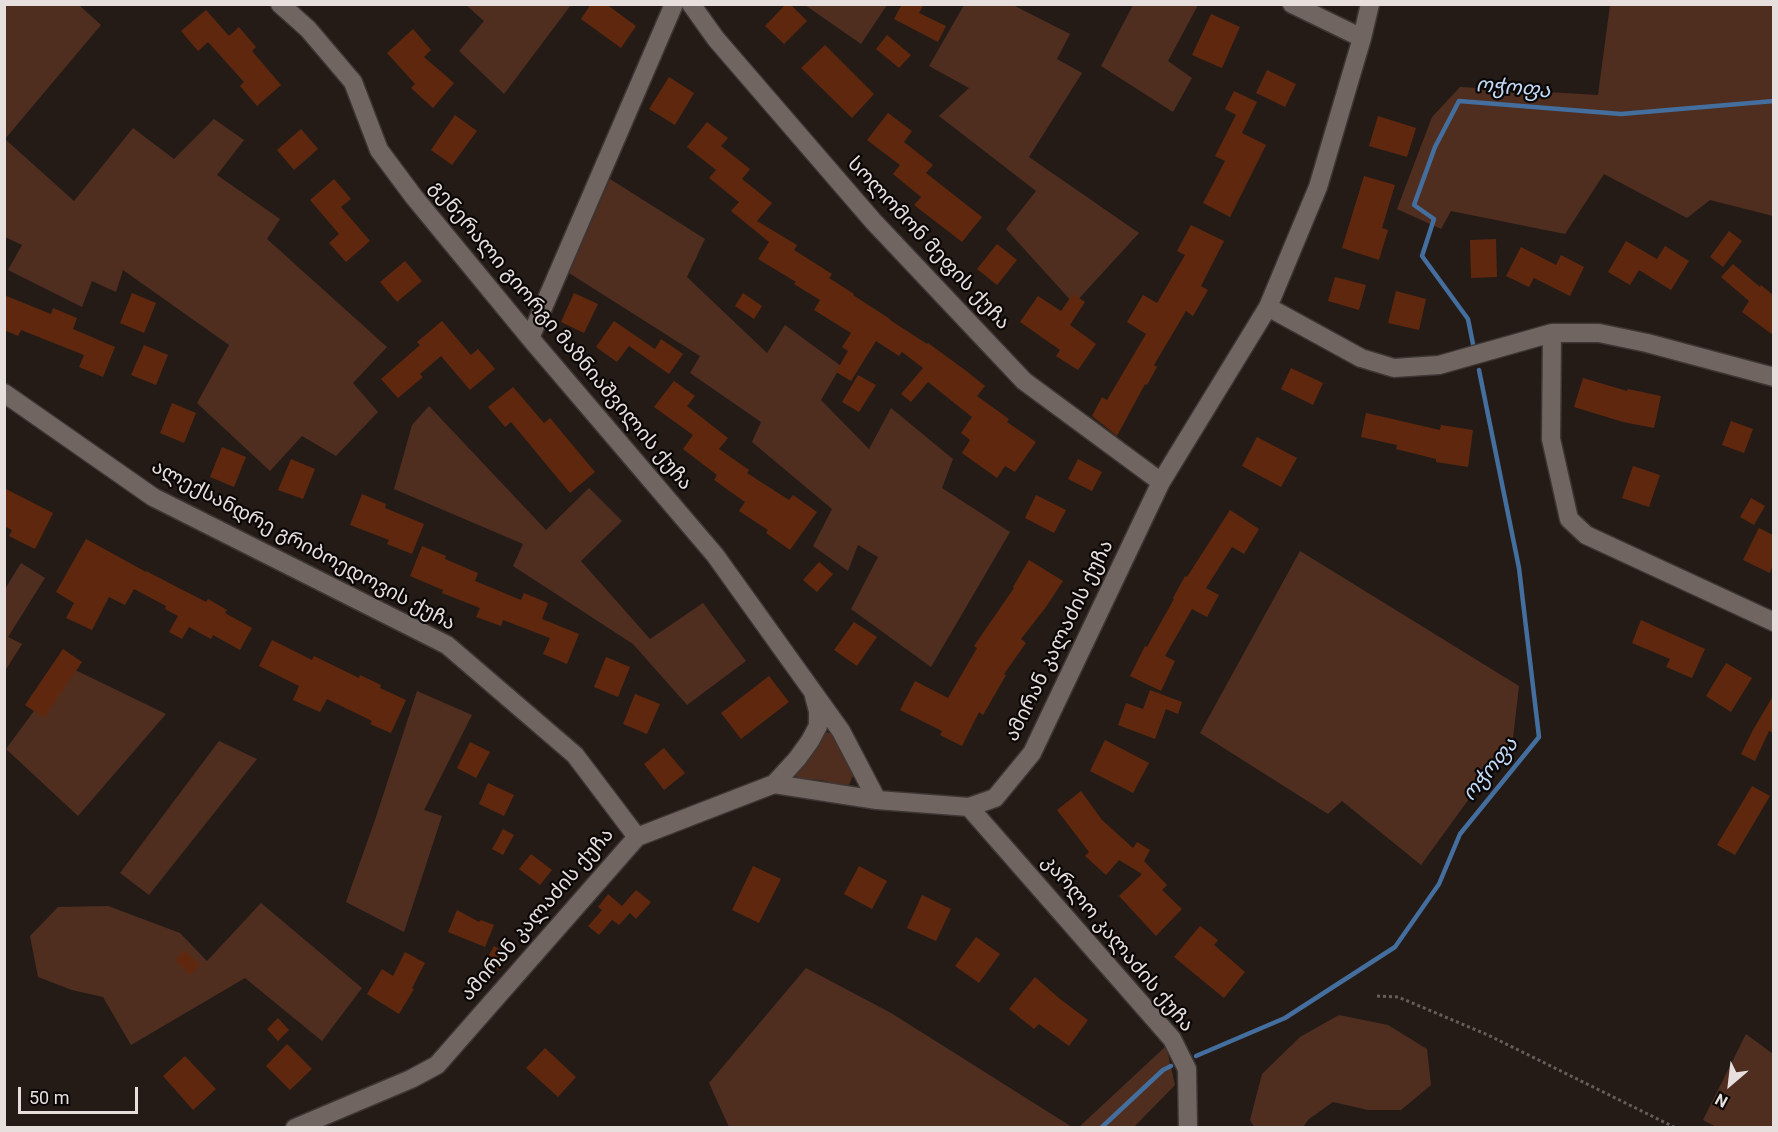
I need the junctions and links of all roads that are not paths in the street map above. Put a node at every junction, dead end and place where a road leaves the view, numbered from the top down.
1 (280, 4) edge
2 (674, 4) edge
3 (691, 4) edge
4 (1292, 4) edge
5 (1370, 4) edge
6 (1362, 38) junction
7 (1268, 307) junction
8 (1552, 333) junction
9 (530, 338) junction
10 (1773, 377) edge
11 (4, 393) edge
12 (1161, 483) junction
13 (1773, 622) edge
14 (814, 694) junction
15 (774, 784) junction
16 (878, 800) junction
17 (969, 807) junction
18 (637, 837) junction
19 (324, 1122) edge
20 (296, 1128) edge
21 (1188, 1128) edge

1 - 9 street, გენერალი გიორგი მაზნიაშვილის ქუჩა
2 - 9 street
3 - 12 street, სოლომონ მეფის ქუჩა
4 - 6 street
5 - 6 street, ამირან კალაძის ქუჩა
6 - 7 street, ამირან კალაძის ქუჩა
7 - 8 street
7 - 12 street, ამირან კალაძის ქუჩა
8 - 10 street
8 - 13 street
9 - 14 street, გენერალი გიორგი მაზნიაშვილის ქუჩა
11 - 18 street, ალექსანდრე გრიბოედოვის ქუჩა
12 - 17 street, ამირან კალაძის ქუჩა
14 - 15 street, გენერალი გიორგი მაზნიაშვილის ქუჩა
14 - 16 street, გენერალი გიორგი მაზნიაშვილის ქუჩა
15 - 16 street, ამირან კალაძის ქუჩა
15 - 18 street, ამირან კალაძის ქუჩა
16 - 17 street, ამირან კალაძის ქუჩა
17 - 21 street, კარლო კალაძის ქუჩა
18 - 19 street, ამირან კალაძის ქუჩა
19 - 20 street, ამირან კალაძის ქუჩა

